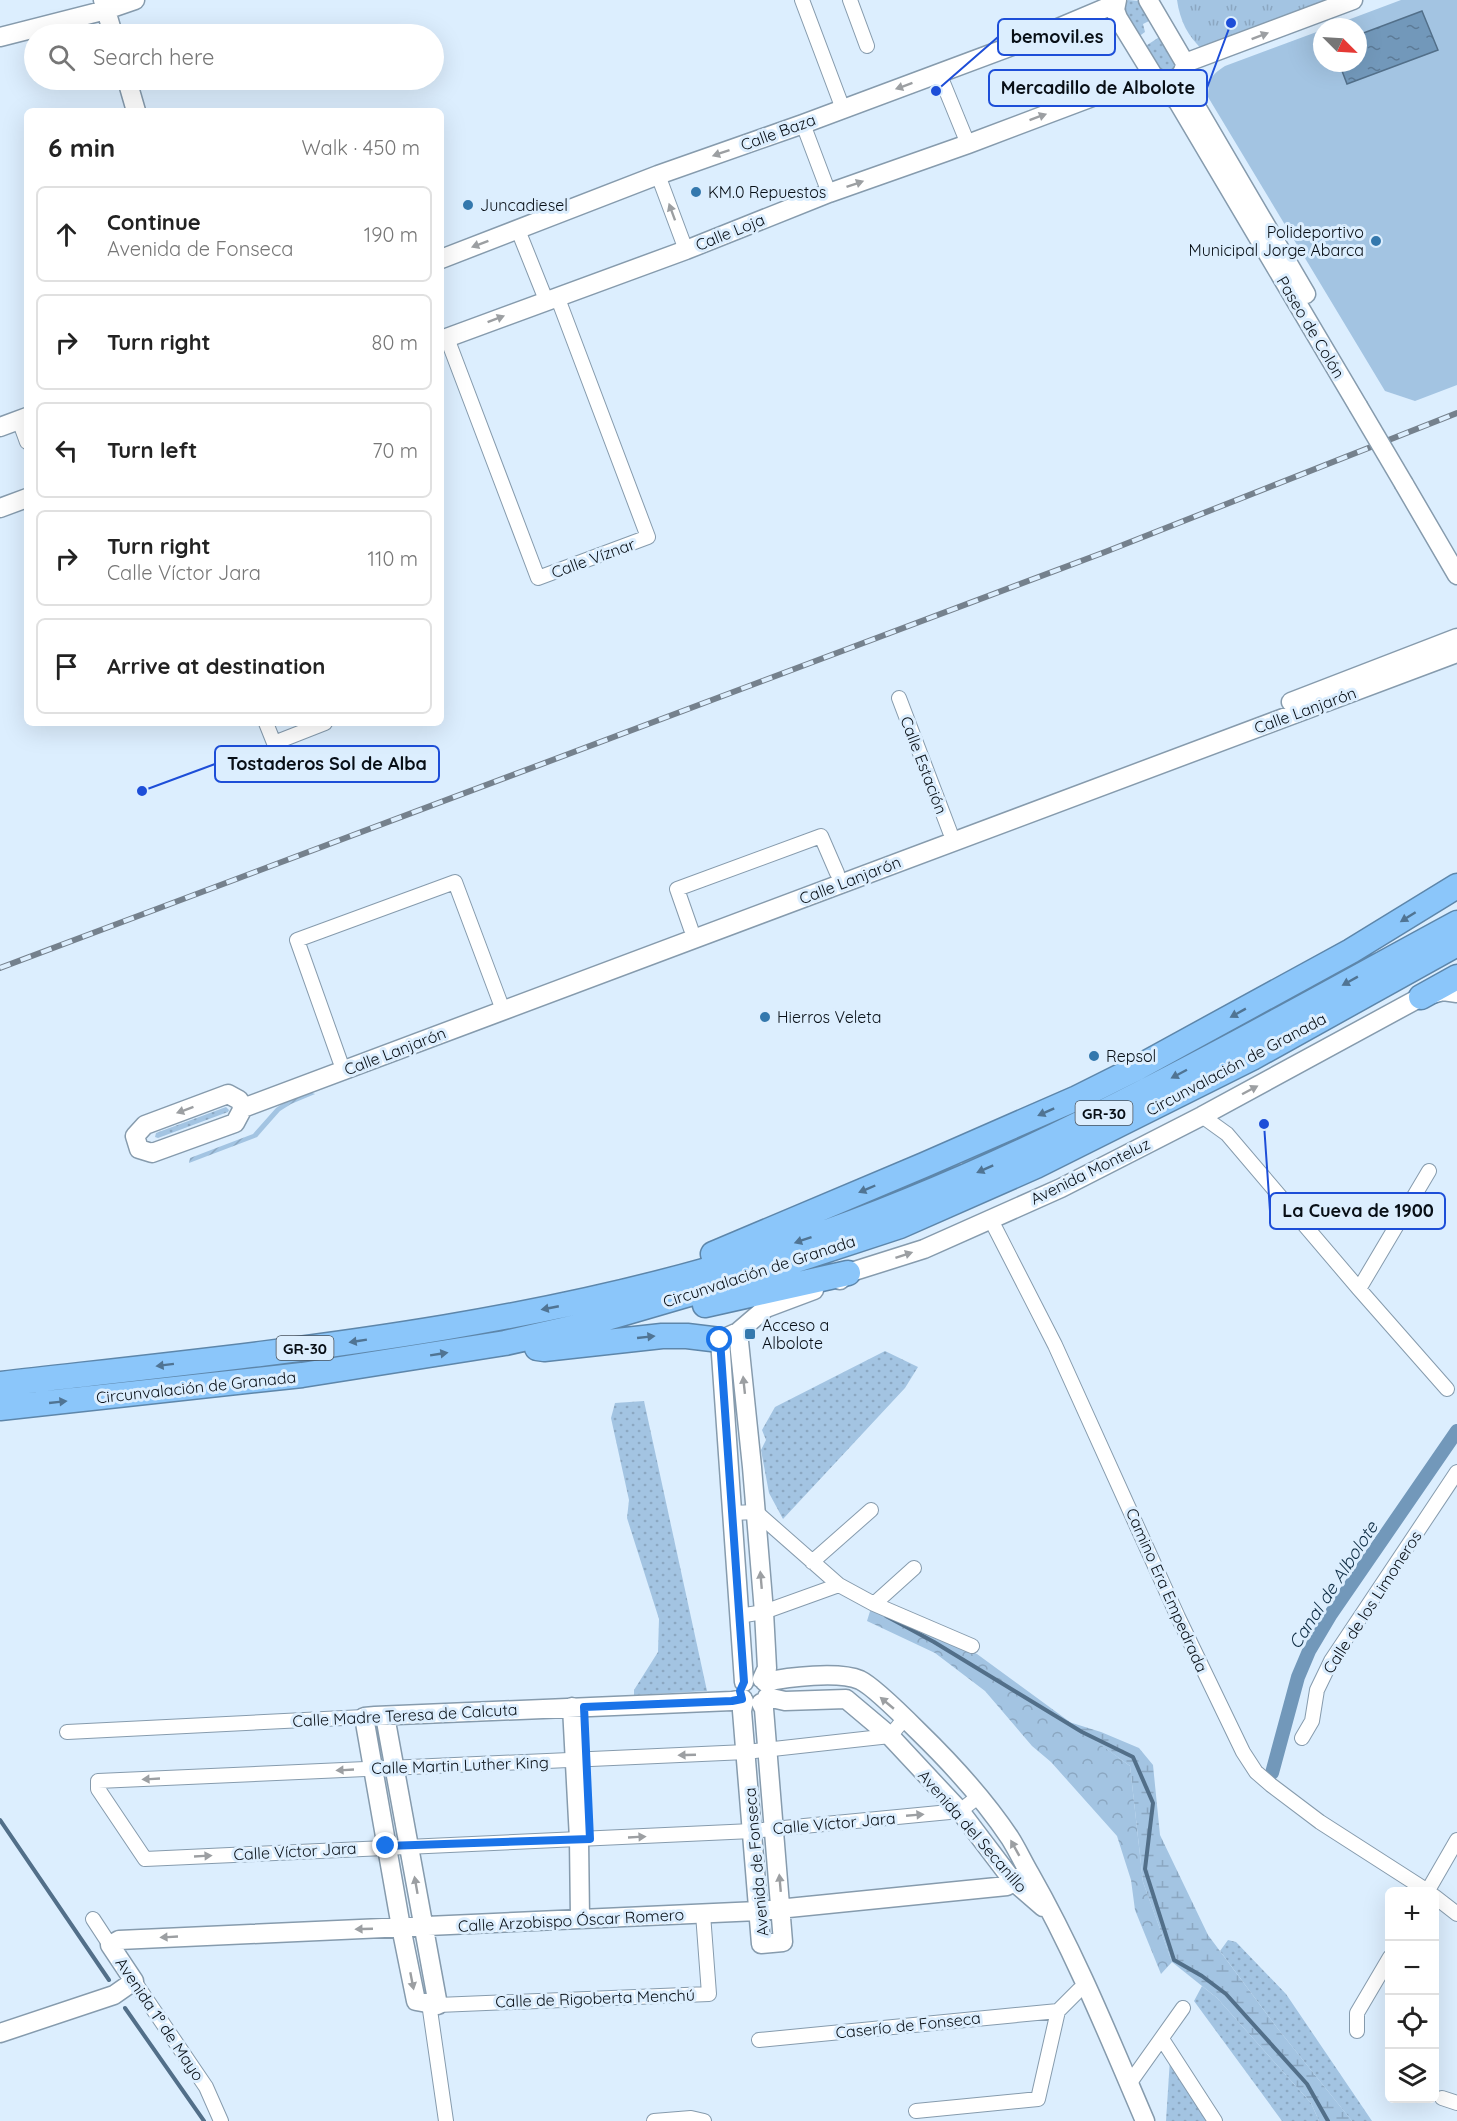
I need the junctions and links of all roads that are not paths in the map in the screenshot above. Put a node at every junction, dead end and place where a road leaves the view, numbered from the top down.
1 (135, 0) edge
2 (802, 0) edge
3 (850, 0) edge
4 (1148, 0) edge
5 (1353, 0) edge
6 (1116, 2) edge
7 (104, 5) edge
8 (42, 24) edge
9 (110, 24) edge
10 (24, 30) edge
11 (0, 37) edge
12 (867, 46) dead end
13 (1185, 67) junction
14 (939, 73) junction
15 (1157, 81) junction
16 (130, 90) edge
17 (135, 108) edge
18 (843, 109) junction
19 (803, 124) junction
20 (968, 144) junction
21 (658, 175) junction
22 (829, 193) junction
23 (518, 230) junction
24 (686, 249) junction
25 (444, 259) edge
26 (551, 298) junction
27 (444, 339) edge
28 (1363, 403) junction
29 (23, 419) edge
30 (0, 427) edge
31 (1408, 480) junction
32 (24, 499) edge
33 (0, 508) edge
34 (1457, 551) edge
35 (1457, 575) edge
36 (1457, 638) edge
37 (1457, 653) edge
38 (899, 698) dead end
39 (267, 726) edge
40 (318, 726) edge
41 (950, 832) junction
42 (837, 873) junction
43 (1457, 886) edge
44 (1457, 923) edge
45 (691, 929) junction
46 (1457, 945) edge
47 (1457, 977) edge
48 (1457, 993) edge
49 (1421, 997) junction
50 (502, 1006) junction
51 (339, 1061) junction
52 (241, 1104) junction
53 (1202, 1116) junction
54 (1429, 1171) dead end
55 (990, 1218) junction
56 (848, 1273) junction
57 (1359, 1289) junction
58 (608, 1296) junction
59 (576, 1327) junction
60 (729, 1336) junction
61 (505, 1343) junction
62 (0, 1384) edge
63 (1447, 1389) dead end
64 (0, 1408) edge
65 (753, 1467) junction
66 (729, 1470) junction
67 (1457, 1472) edge
68 (871, 1510) dead end
69 (756, 1512) junction
70 (732, 1513) junction
71 (812, 1562) junction
72 (914, 1568) dead end
73 (839, 1585) junction
74 (874, 1604) junction
75 (764, 1612) junction
76 (739, 1616) junction
77 (972, 1646) dead end
78 (755, 1692) junction
79 (578, 1707) junction
80 (386, 1716) junction
81 (364, 1717) junction
82 (905, 1718) junction
83 (67, 1732) dead end
84 (890, 1736) junction
85 (1302, 1738) dead end
86 (768, 1750) junction
87 (746, 1752) junction
88 (581, 1759) junction
89 (394, 1767) junction
90 (372, 1768) junction
91 (979, 1796) junction
92 (960, 1811) junction
93 (775, 1828) junction
94 (753, 1832) junction
95 (584, 1839) junction
96 (1457, 1840) edge
97 (386, 1846) junction
98 (409, 1846) junction
99 (145, 1858) joint
100 (1020, 1876) junction
101 (1422, 1887) edge
102 (1430, 1887) edge
103 (1439, 1900) edge
104 (782, 1909) junction
105 (758, 1911) junction
106 (704, 1914) junction
107 (1457, 1914) edge
108 (93, 1919) dead end
109 (587, 1919) junction
110 (423, 1926) junction
111 (400, 1927) junction
112 (110, 1945) junction
113 (427, 1945) junction
114 (406, 1948) junction
115 (1385, 1964) edge
116 (134, 1981) junction
117 (1088, 1986) junction
118 (433, 2004) junction
119 (1183, 2008) dead end
120 (1058, 2011) junction
121 (1357, 2031) dead end
122 (0, 2033) edge
123 (759, 2040) dead end
124 (1162, 2040) junction
125 (1130, 2084) junction
126 (1442, 2098) dead end
127 (1457, 2103) edge
128 (916, 2111) dead end
129 (221, 2121) edge
130 (446, 2121) edge
131 (654, 2121) edge
132 (704, 2121) edge
133 (1145, 2121) edge
134 (1215, 2121) edge

1 - 7 street
2 - 18 street
3 - 12 street
4 - 13 street, Paseo de Colón
13 -> 5 street, Calle Loja
6 - 14 street, Calle Baza
6 - 15 street, Paseo de Colón
7 - 8 street
7 - 9 street
10 - 11 street
13 - 15 street, Calle Loja
13 - 28 street, Paseo de Colón
14 -> 18 street, Calle Baza
14 - 20 street
20 -> 15 street, Calle Loja
15 - 28 street, Paseo de Colón
16 - 17 street
18 - 19 street, Calle Baza
19 -> 21 street, Calle Baza
19 - 22 street
22 -> 20 street, Calle Loja
21 - 23 street, Calle Baza
24 -> 21 street
22 - 24 street, Calle Loja
23 -> 25 street, Calle Baza
23 - 26 street
24 - 26 street, Calle Loja
27 -> 26 street, Calle Loja
26 - 27 street, Calle Víznar
28 - 31 street, Paseo de Colón, bridge
29 - 30 street
31 - 34 street, Paseo de Colón
31 - 35 street, Paseo de Colón
32 - 33 street
36 - 41 street, Calle Lanjarón
37 - 50 street, Calle Lanjarón
38 - 41 street, Calle Estación
39 - 40 street
41 - 42 street, Calle Lanjarón
42 - 45 street, Calle Lanjarón
42 - 45 street, Calle Lanjarón
43 -> 58 highway
44 -> 58 highway, Circunvalación de Granada / GR-30
45 - 50 street, Calle Lanjarón
46 - 59 highway, Circunvalación de Granada / GR-30
47 - 49 highway
48 - 49 street, Avenida Monteluz
53 -> 49 street, Avenida Monteluz
50 - 51 street, Calle Lanjarón
50 - 51 street, Calle Lanjarón
50 - 52 street, Calle Lanjarón
51 - 52 street, Calle Lanjarón
52 -> 52 street, Calle Lanjarón
53 - 55 street, Avenida Monteluz
53 - 57 street
54 - 57 street
56 -> 55 street, Avenida Monteluz
55 - 101 street, Camino Era Empedrada
56 - 59 highway
56 - 60 street, Avenida Monteluz
57 - 63 street
58 -> 62 highway, Circunvalación de Granada / GR-30
59 - 61 highway, Circunvalación de Granada / GR-30
61 -> 60 highway
65 -> 60 street, Avenida de Fonseca
60 - 66 street, Avenida de Fonseca
64 -> 61 highway, Circunvalación de Granada / GR-30
65 - 66 street
65 - 69 street, Avenida de Fonseca
66 - 70 street, Avenida de Fonseca
67 - 85 street, Calle de los Limoneros
68 - 71 street
69 - 70 street
69 - 71 street
75 -> 69 street, Avenida de Fonseca
70 - 76 street, Avenida de Fonseca
71 - 73 street
72 - 74 street
73 - 74 street
73 - 75 street
74 - 77 street
75 - 76 street
75 - 78 street, Avenida de Fonseca
76 - 78 street, Avenida de Fonseca
78 - 79 street, Calle Madre Teresa de Calcuta
82 -> 78 street, Avenida del Secanillo
78 - 84 street, Avenida del Secanillo
78 - 86 street, Avenida de Fonseca
78 - 87 street, Avenida de Fonseca
79 - 80 street, Calle Madre Teresa de Calcuta
79 - 88 street
80 - 81 street, Calle Madre Teresa de Calcuta
80 - 89 street
81 - 83 street, Calle Madre Teresa de Calcuta
81 - 90 street
82 - 84 street
82 - 91 street, Avenida del Secanillo
84 - 86 street, Calle Martin Luther King
84 - 92 street, Avenida del Secanillo
86 - 87 street, Calle Martin Luther King
86 - 93 street, Avenida de Fonseca
87 -> 88 street, Calle Martin Luther King
87 - 94 street, Avenida de Fonseca
88 - 89 street, Calle Martin Luther King
88 - 95 street
89 - 90 street, Calle Martin Luther King
89 - 98 street
90 - 97 street
90 -> 99 street, Calle Martin Luther King
91 - 92 street
100 -> 91 street, Avenida del Secanillo
93 -> 92 street, Calle Víctor Jara
92 - 100 street, Avenida del Secanillo
93 - 94 street, Calle Víctor Jara
104 -> 93 street, Avenida de Fonseca
95 -> 94 street, Calle Víctor Jara
94 - 105 street, Avenida de Fonseca
95 - 98 street, Calle Víctor Jara
95 - 109 street
96 - 102 street
97 - 98 street, Calle Víctor Jara
99 -> 97 street, Calle Víctor Jara
97 - 111 street
110 -> 98 street
100 - 104 street, Calle Arzobispo Óscar Romero
100 - 117 street, Avenida del Secanillo
103 - 107 street
104 - 105 street, Calle Arzobispo Óscar Romero
104 - 105 street, Avenida de Fonseca
105 - 106 street, Calle Arzobispo Óscar Romero
106 - 109 street, Calle Arzobispo Óscar Romero
106 - 118 street, Calle de Rigoberta Menchú
108 - 112 street, Avenida 1º de Mayo
109 - 110 street, Calle Arzobispo Óscar Romero
110 - 111 street, Calle Arzobispo Óscar Romero
110 - 113 street
111 -> 112 street, Calle Arzobispo Óscar Romero
111 - 114 street
112 - 116 street, Avenida 1º de Mayo
113 - 114 street
113 - 118 street
114 -> 118 street
115 - 121 street
116 - 122 street
116 - 129 street, Avenida 1º de Mayo
117 - 120 street
117 - 125 street, Avenida del Secanillo
118 - 130 street
119 - 124 street
120 - 123 street, Caserío de Fonseca
120 - 128 street
124 - 125 street
124 - 134 street
125 - 133 street, Avenida del Secanillo
126 - 127 street
131 - 132 street

